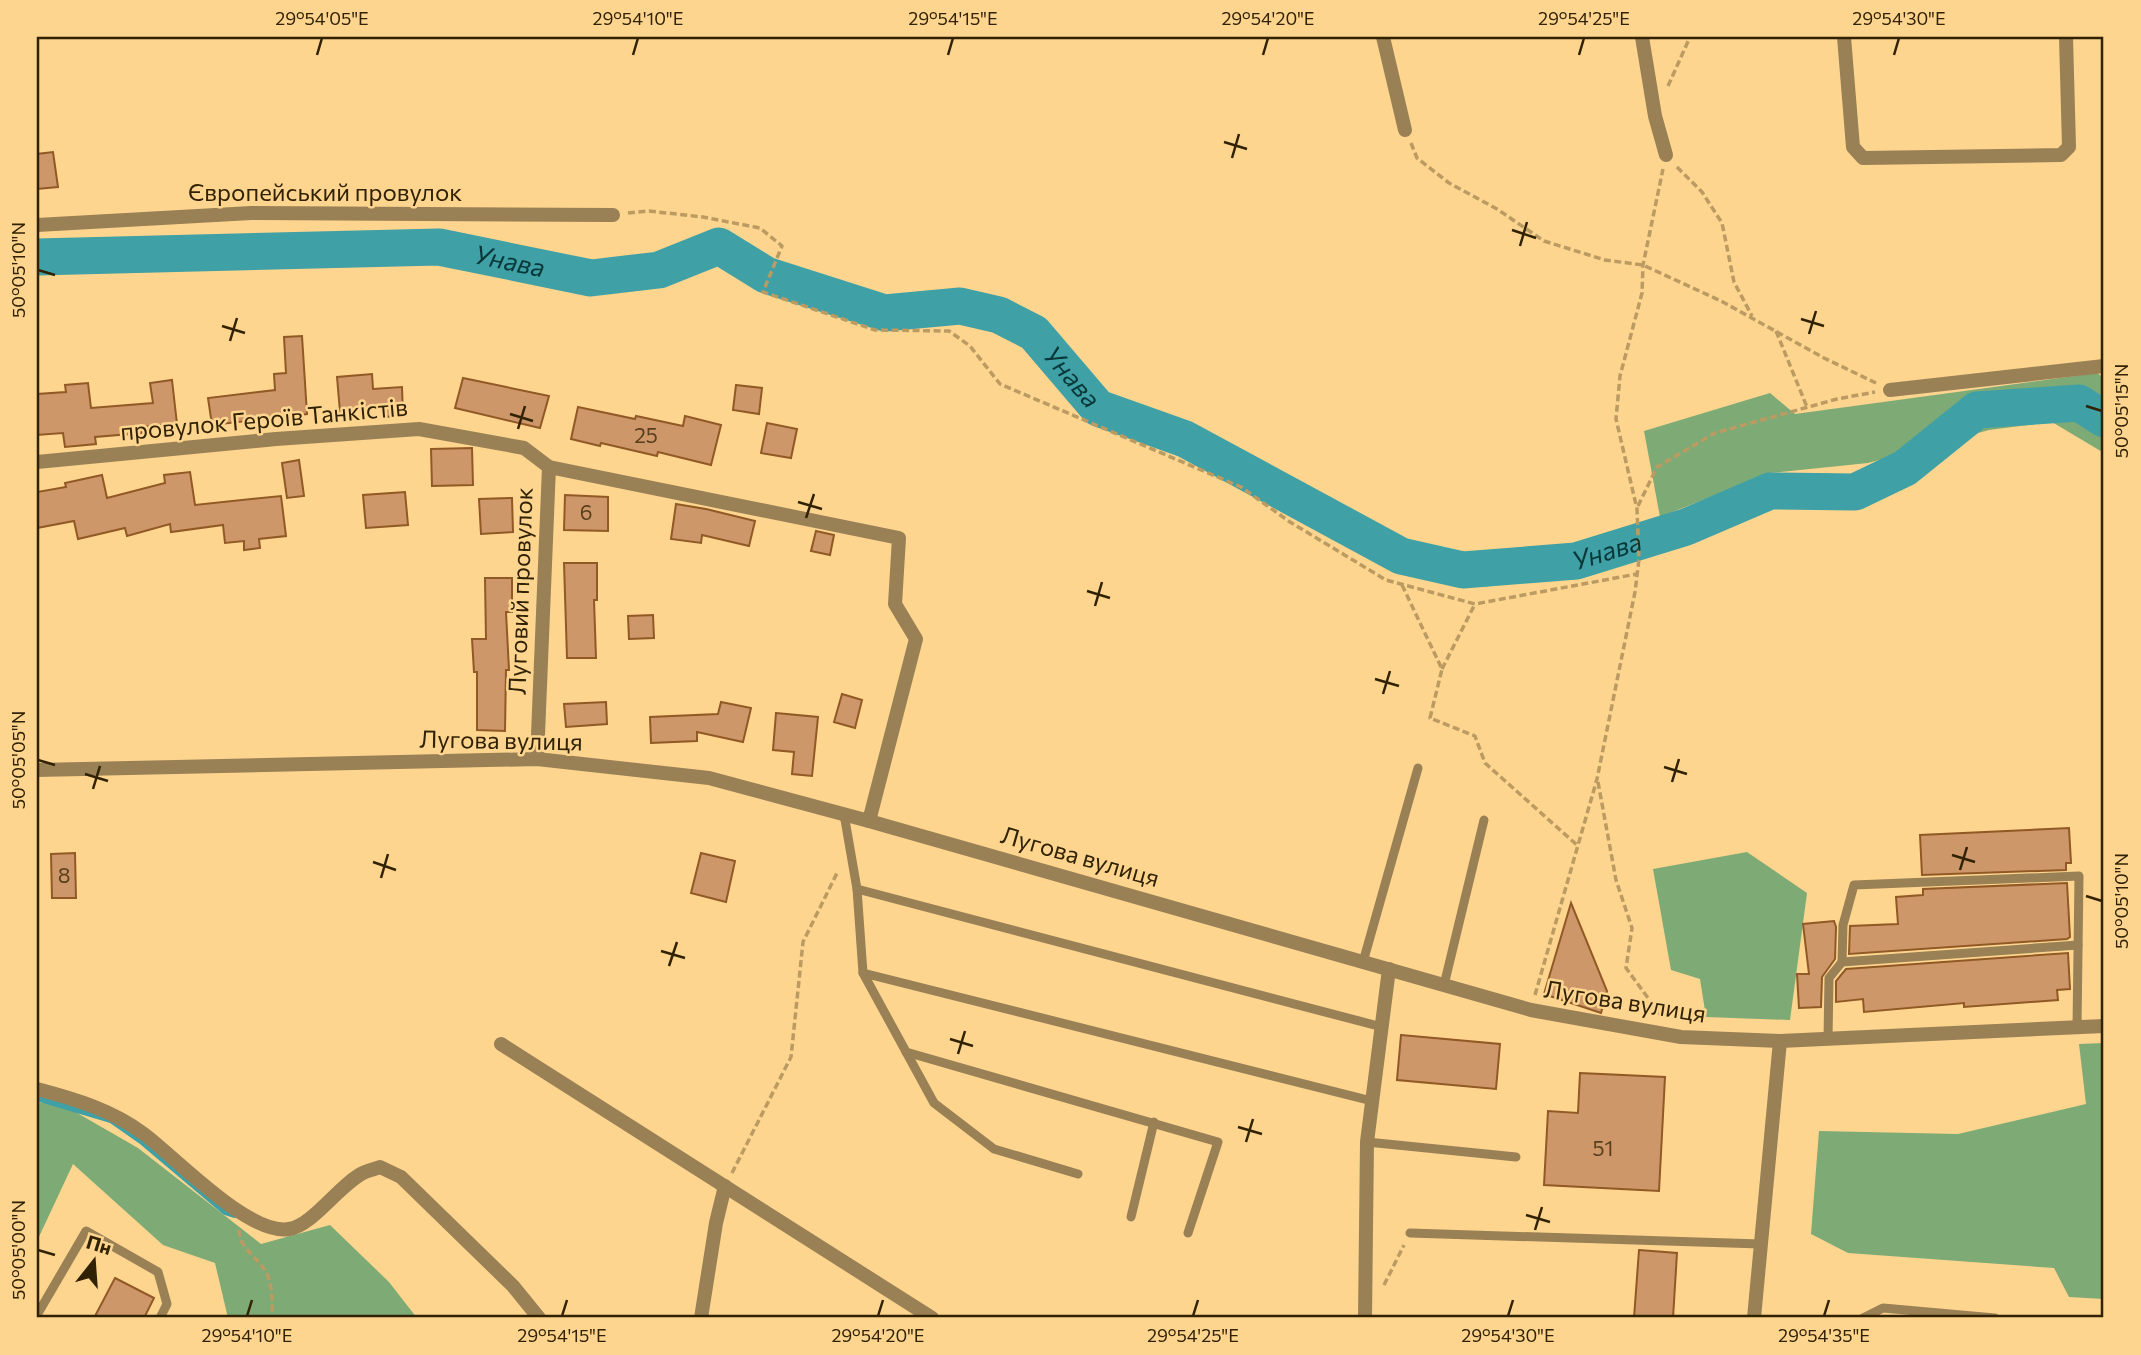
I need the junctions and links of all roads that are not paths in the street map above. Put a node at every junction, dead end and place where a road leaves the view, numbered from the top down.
1 (1383, 37) edge
2 (1642, 37) edge
3 (1844, 37) edge
4 (2066, 37) edge
5 (1405, 130) road end
6 (1666, 155) road end
7 (613, 215) road end
8 (37, 225) edge
9 (2104, 366) edge
10 (1890, 390) road end
11 (37, 462) edge
12 (549, 467) junction
13 (537, 759) junction
14 (1418, 768) dead end
15 (37, 770) edge
16 (845, 814) junction
17 (1485, 820) dead end
18 (869, 821) junction
19 (857, 889) junction
20 (2078, 945) junction
21 (1363, 962) junction
22 (1842, 962) junction
23 (1389, 969) junction
24 (863, 973) junction
25 (1444, 985) junction
26 (2104, 1026) edge
27 (1382, 1027) junction
28 (2077, 1027) junction
29 (1828, 1039) junction
30 (1780, 1041) junction
31 (502, 1044) dead end
32 (906, 1052) junction
33 (37, 1089) edge
34 (1372, 1101) junction
35 (1154, 1122) junction
36 (1367, 1142) junction
37 (1516, 1157) dead end
38 (1078, 1174) dead end
39 (725, 1186) junction
40 (1131, 1217) dead end
41 (1188, 1233) dead end
42 (1410, 1233) road end
43 (1760, 1244) junction
44 (37, 1315) edge
45 (160, 1318) edge
46 (539, 1318) edge
47 (702, 1318) edge
48 (932, 1318) edge
49 (1366, 1318) edge
50 (1754, 1318) edge
51 (1863, 1318) edge
52 (1995, 1318) edge

1 - 5 street
2 - 6 street
3 - 4 street
7 - 8 street, Європейський провулок
9 - 10 street
11 - 12 street, провулок Героїв Танкістів
12 - 13 street, Луговий провулок
12 - 18 street, провулок Героїв Танкістів
13 - 15 street, Лугова вулиця
13 - 16 street, Лугова вулиця
14 - 21 lane
16 - 18 street, Лугова вулиця
16 - 19 lane
17 - 25 lane
18 - 21 street, Лугова вулиця
19 - 24 lane
19 - 27 lane
20 - 22 lane
20 - 22 lane
20 - 28 lane
21 - 23 street, Лугова вулиця
22 - 29 lane
23 - 25 street, Лугова вулиця
23 - 27 street
24 - 32 lane
24 - 34 lane
25 - 30 street, Лугова вулиця
26 - 28 street, Лугова вулиця
27 - 34 street
28 - 29 street, Лугова вулиця
29 - 30 street, Лугова вулиця
30 - 43 street
31 - 39 street
32 - 35 lane
32 - 38 lane
33 - 46 street
34 - 36 street
35 - 40 lane
35 - 41 lane
36 - 37 lane
36 - 49 street
39 - 47 street
39 - 48 street
42 - 43 lane
43 - 50 street
44 - 45 lane
51 - 52 lane

